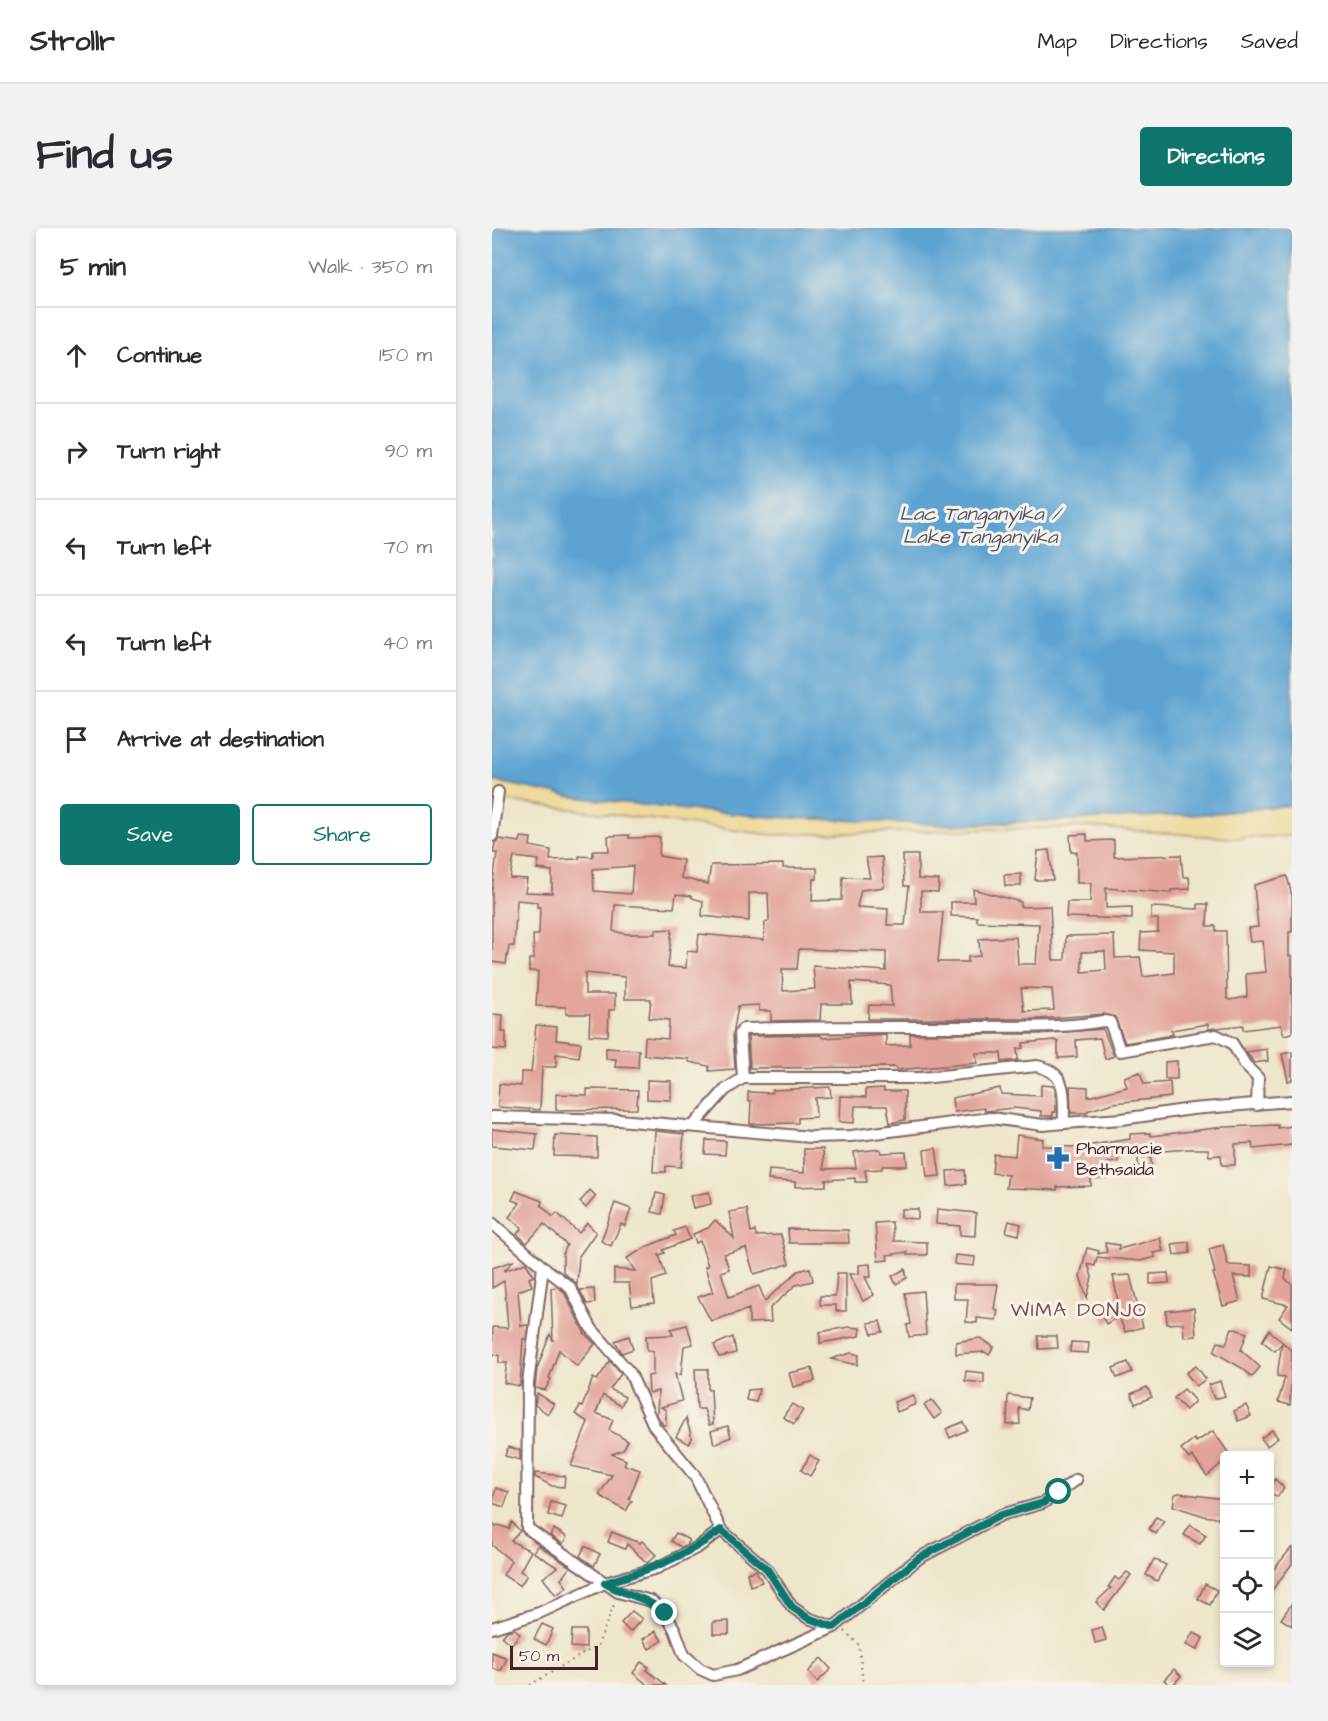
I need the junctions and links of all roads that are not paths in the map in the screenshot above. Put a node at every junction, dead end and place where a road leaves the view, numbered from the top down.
1 (498, 792) dead end
2 (492, 836) edge
3 (743, 1078) junction
4 (1292, 1101) edge
5 (1257, 1105) junction
6 (492, 1117) edge
7 (1064, 1123) junction
8 (693, 1126) junction
9 (492, 1223) edge
10 (543, 1267) junction
11 (1076, 1480) dead end
12 (721, 1530) junction
13 (605, 1583) junction
14 (834, 1627) junction
15 (492, 1628) edge

1 - 2 street
3 - 5 street
3 - 7 street
3 - 8 street
4 - 5 street
5 - 7 street
6 - 8 street
7 - 8 street
9 - 10 street
10 - 12 street
10 - 13 street
11 - 14 street
12 - 13 street
12 - 14 street
13 - 14 street
13 - 15 street

